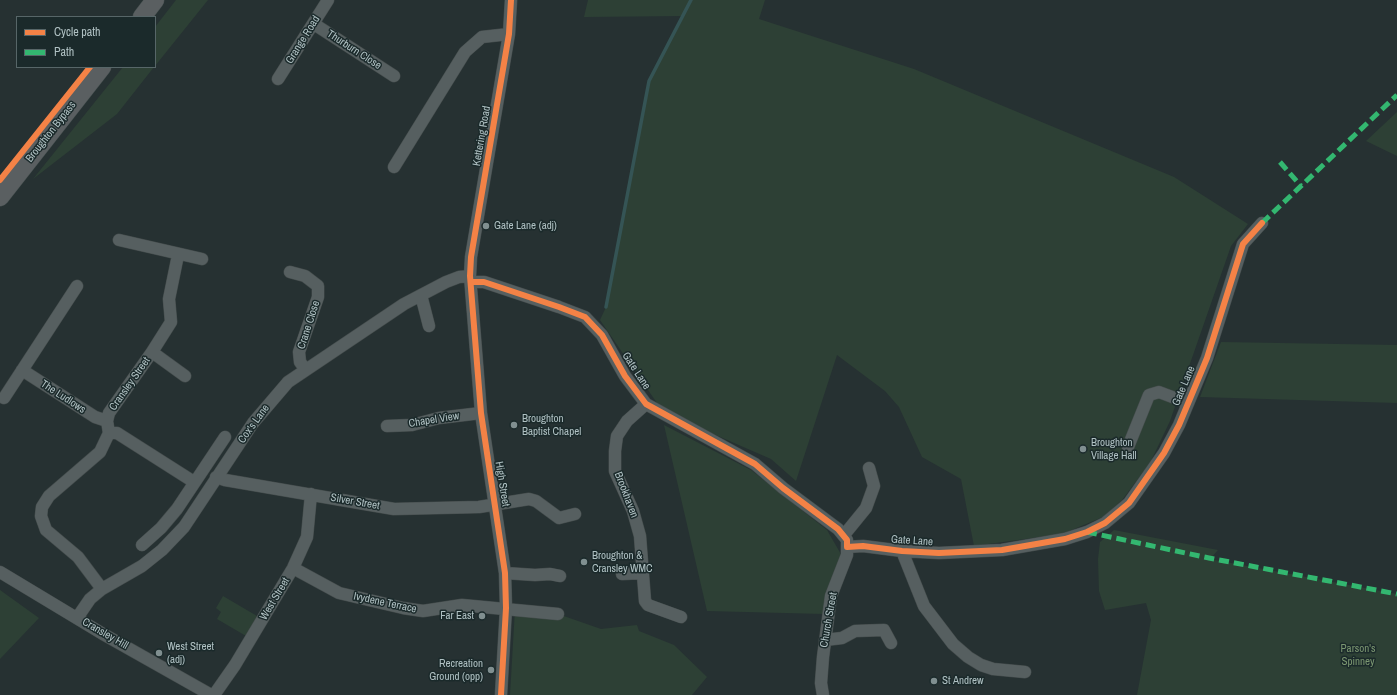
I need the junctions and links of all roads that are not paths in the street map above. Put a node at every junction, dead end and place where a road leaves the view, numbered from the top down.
1 (155, 0) edge
2 (328, 0) edge
3 (510, 0) edge
4 (143, 16) edge
5 (314, 24) junction
6 (509, 34) junction
7 (101, 68) edge
8 (394, 76) dead end
9 (278, 79) dead end
10 (394, 167) dead end
11 (0, 197) edge
12 (1262, 223) dead end
13 (119, 240) dead end
14 (178, 255) junction
15 (202, 260) dead end
16 (290, 272) dead end
17 (470, 279) junction
18 (76, 286) dead end
19 (421, 295) junction
20 (429, 326) dead end
21 (152, 352) junction
22 (22, 370) junction
23 (306, 370) junction
24 (186, 376) dead end
25 (4, 398) dead end
26 (1188, 402) junction
27 (646, 404) junction
28 (481, 413) junction
29 (386, 426) dead end
30 (108, 427) junction
31 (225, 438) dead end
32 (1128, 446) dead end
33 (869, 468) dead end
34 (216, 477) junction
35 (194, 482) junction
36 (311, 494) junction
37 (495, 505) junction
38 (575, 514) dead end
39 (846, 541) junction
40 (142, 546) dead end
41 (902, 551) junction
42 (293, 568) junction
43 (0, 572) edge
44 (505, 572) junction
45 (643, 573) junction
46 (622, 574) dead end
47 (560, 576) dead end
48 (102, 589) junction
49 (506, 608) junction
50 (558, 614) dead end
51 (681, 617) dead end
52 (78, 618) junction
53 (825, 640) junction
54 (891, 643) dead end
55 (1025, 672) dead end
56 (213, 695) edge
57 (501, 695) edge
58 (824, 695) edge

1 - 4 highway
2 - 5 street, Grange Road
3 - 6 street, Kettering Road
5 - 8 street, Thurburn Close
5 - 9 street, Grange Road
6 - 10 street
6 - 17 street, Kettering Road
7 - 11 highway, Broughton Bypass
12 - 26 street, Gate Lane
13 - 14 street
14 - 15 street
14 - 21 street, Cransley Street
16 - 23 street, Crane Close
17 - 19 street, Cox's Lane
17 - 27 street, Gate Lane
17 - 28 street, High Street
18 - 22 street
19 - 20 street
19 - 23 street, Cox's Lane
21 - 24 street
21 - 30 street, Cransley Street
22 - 25 street
22 - 30 street, The Ludlows
23 - 34 street, Cox's Lane
26 - 32 street
26 - 41 street, Gate Lane
27 - 39 street, Gate Lane
27 - 45 street, Brookhaven
28 - 29 street, Chapel View
28 - 37 street, High Street
30 - 35 street, The Ludlows
30 - 48 street, Cransley Street
31 - 35 street
33 - 39 street
34 - 36 street, Silver Street
34 - 48 street, Cox's Lane
35 - 40 street
36 - 37 street, Silver Street
36 - 42 street, West Street
37 - 38 street, Silver Street
37 - 44 street, High Street
39 - 41 street, Gate Lane
39 - 53 street, Church Street
41 - 55 street
42 - 49 street, Ivydene Terrace
42 - 56 street, West Street
43 - 52 street, Cransley Hill
44 - 47 street
44 - 49 street, High Street
45 - 46 street
45 - 51 street, Brookhaven
48 - 52 street, Cox's Lane
49 - 50 street, Ivydene Terrace
49 - 57 street, High Street
52 - 56 street, Cransley Hill
53 - 54 street
53 - 58 street, Church Street

